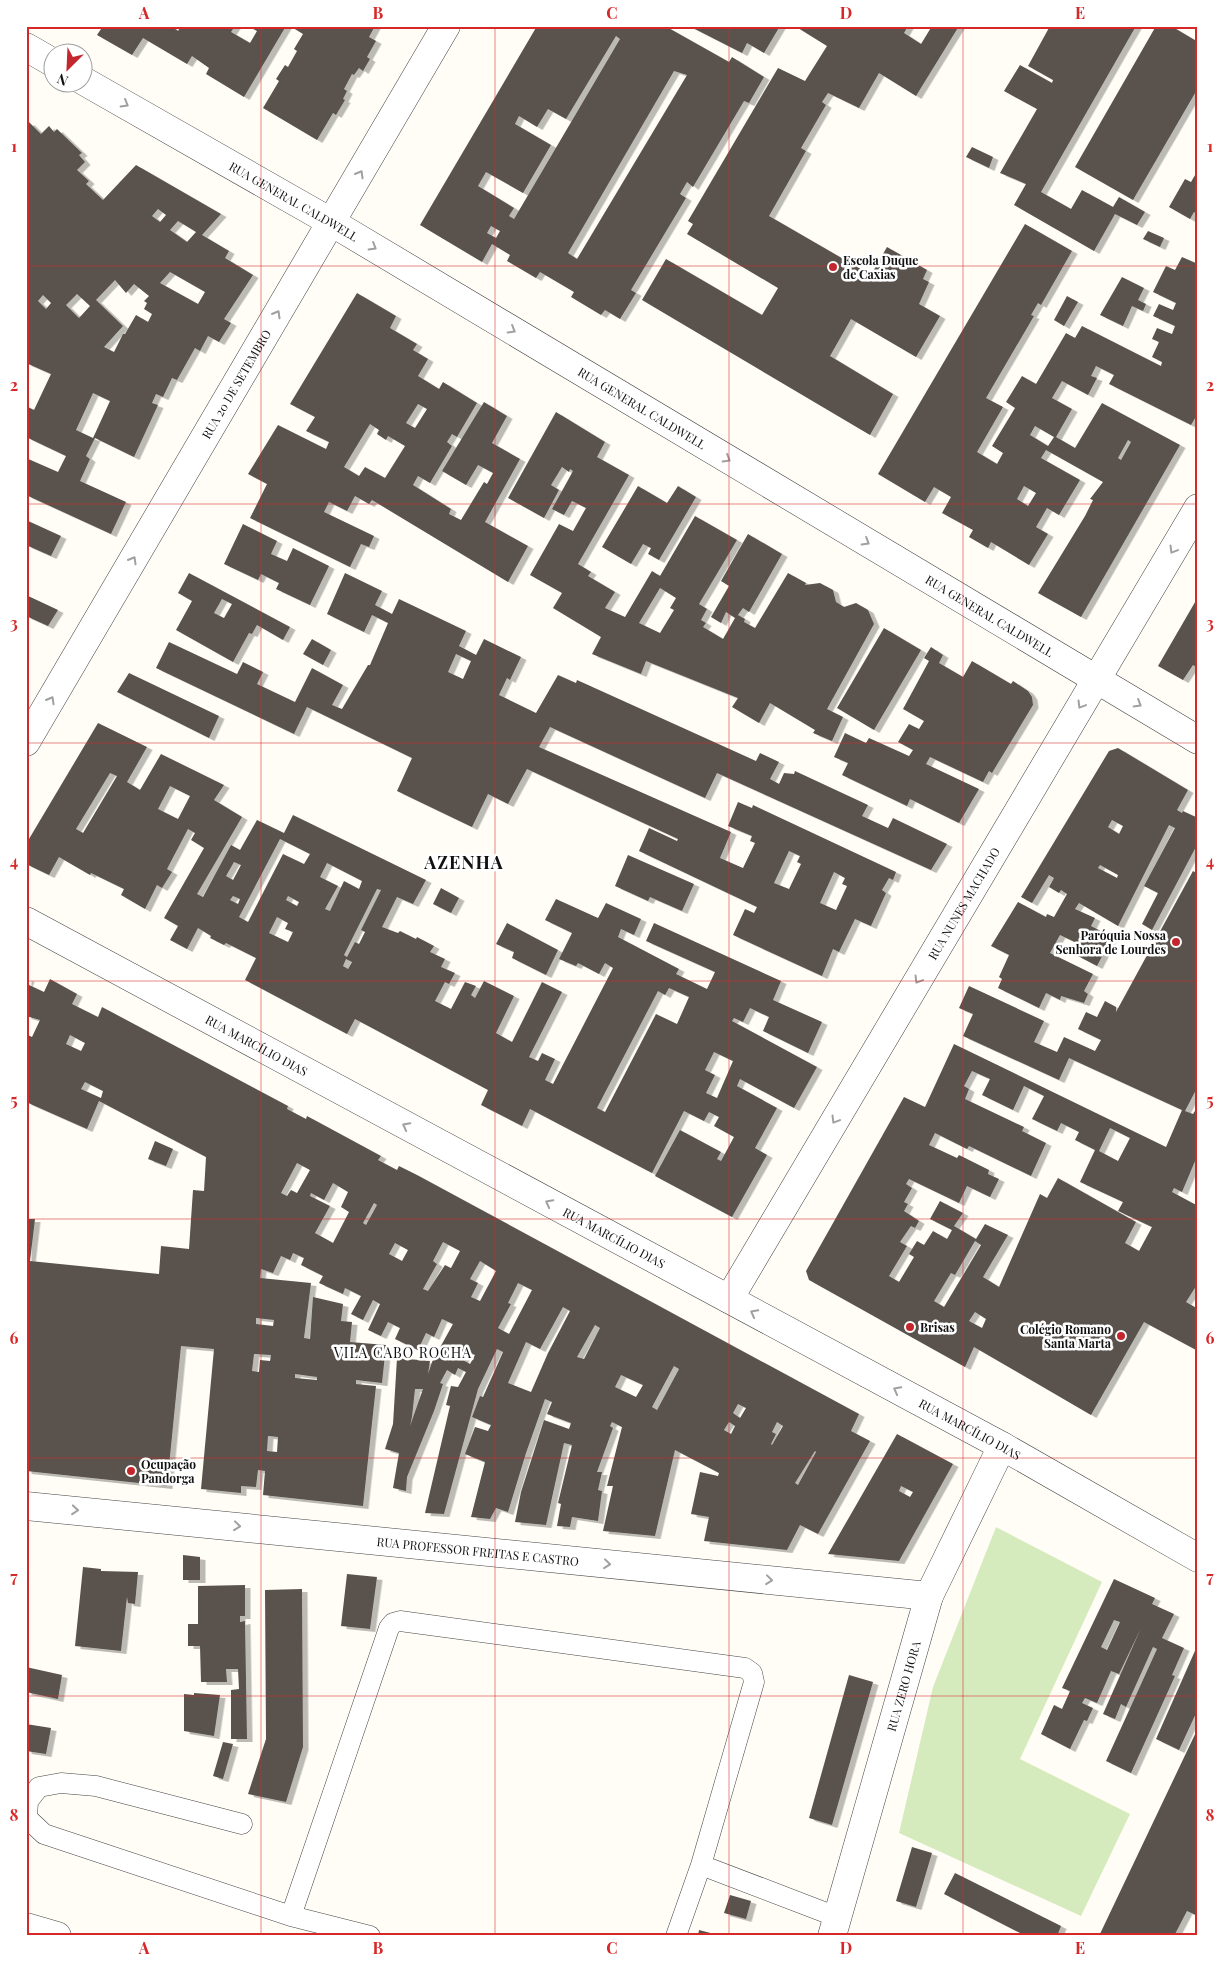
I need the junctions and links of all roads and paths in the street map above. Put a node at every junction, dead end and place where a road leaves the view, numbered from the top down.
1 (446, 26) edge
2 (26, 48) edge
3 (42, 57) edge
4 (92, 86) edge
5 (331, 222) junction
6 (1198, 508) edge
7 (1096, 679) junction
8 (1198, 740) edge
9 (26, 742) edge
10 (26, 921) edge
11 (729, 1299) junction
12 (1002, 1446) junction
13 (26, 1506) edge
14 (1198, 1558) edge
15 (929, 1596) junction
16 (242, 1824) dead end
17 (701, 1865) junction
18 (291, 1916) junction
19 (835, 1926) edge
20 (26, 1927) edge
21 (57, 1936) edge
22 (370, 1936) edge
23 (676, 1936) edge

5 -> 1 street, RUA 20 DE SETEMBRO
2 - 3 street
4 -> 5 street, RUA GENERAL CALDWELL
5 -> 7 street, RUA GENERAL CALDWELL
9 -> 5 street, RUA 20 DE SETEMBRO
6 -> 7 street, RUA NUNES MACHADO
7 -> 8 street, RUA GENERAL CALDWELL
7 -> 11 street, RUA NUNES MACHADO
11 -> 10 street, RUA MARCÍLIO DIAS
12 -> 11 street, RUA MARCÍLIO DIAS
12 - 14 street, RUA MARCÍLIO DIAS
12 - 15 street, RUA ZERO HORA
13 -> 15 street, RUA PROFESSOR FREITAS E CASTRO
15 - 19 street, RUA ZERO HORA
16 - 18 lane
17 - 18 lane
17 - 19 lane
17 - 23 lane
18 - 22 lane
20 - 21 street

